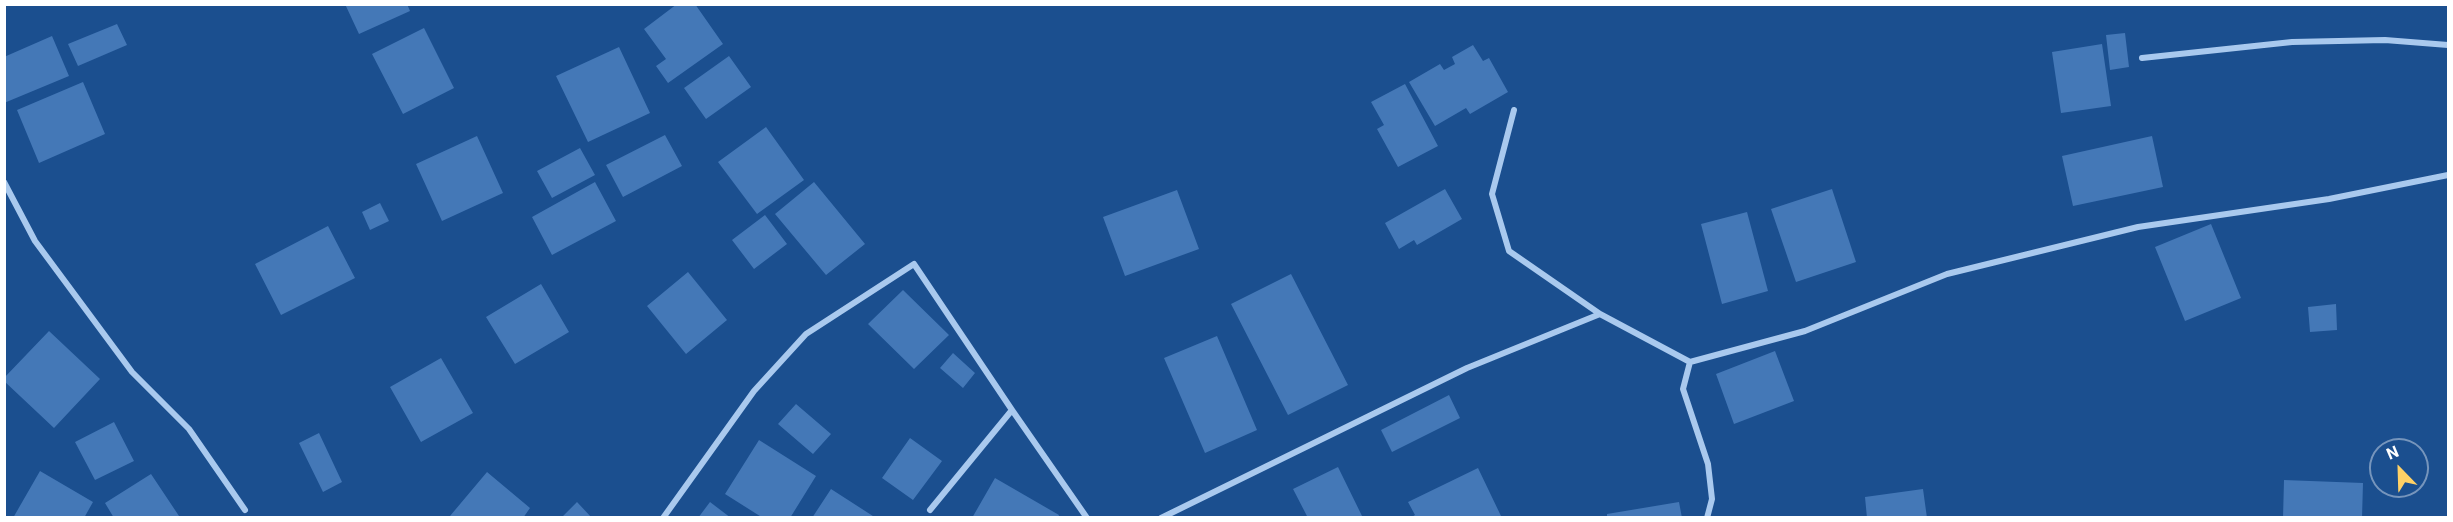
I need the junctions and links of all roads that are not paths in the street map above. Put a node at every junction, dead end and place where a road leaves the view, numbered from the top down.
1 (2448, 45) edge
2 (2142, 58) dead end
3 (1514, 110) dead end
4 (2448, 175) edge
5 (4, 182) edge
6 (1600, 314) junction
7 (1690, 362) junction
8 (1012, 410) junction
9 (245, 510) dead end
10 (930, 510) dead end
11 (663, 518) edge
12 (1087, 518) edge
13 (1161, 518) edge
14 (1707, 518) edge

1 - 2 street
3 - 6 street
4 - 7 street
5 - 9 street
6 - 7 street
6 - 13 street
7 - 14 street
8 - 10 street
8 - 11 street
8 - 12 street

